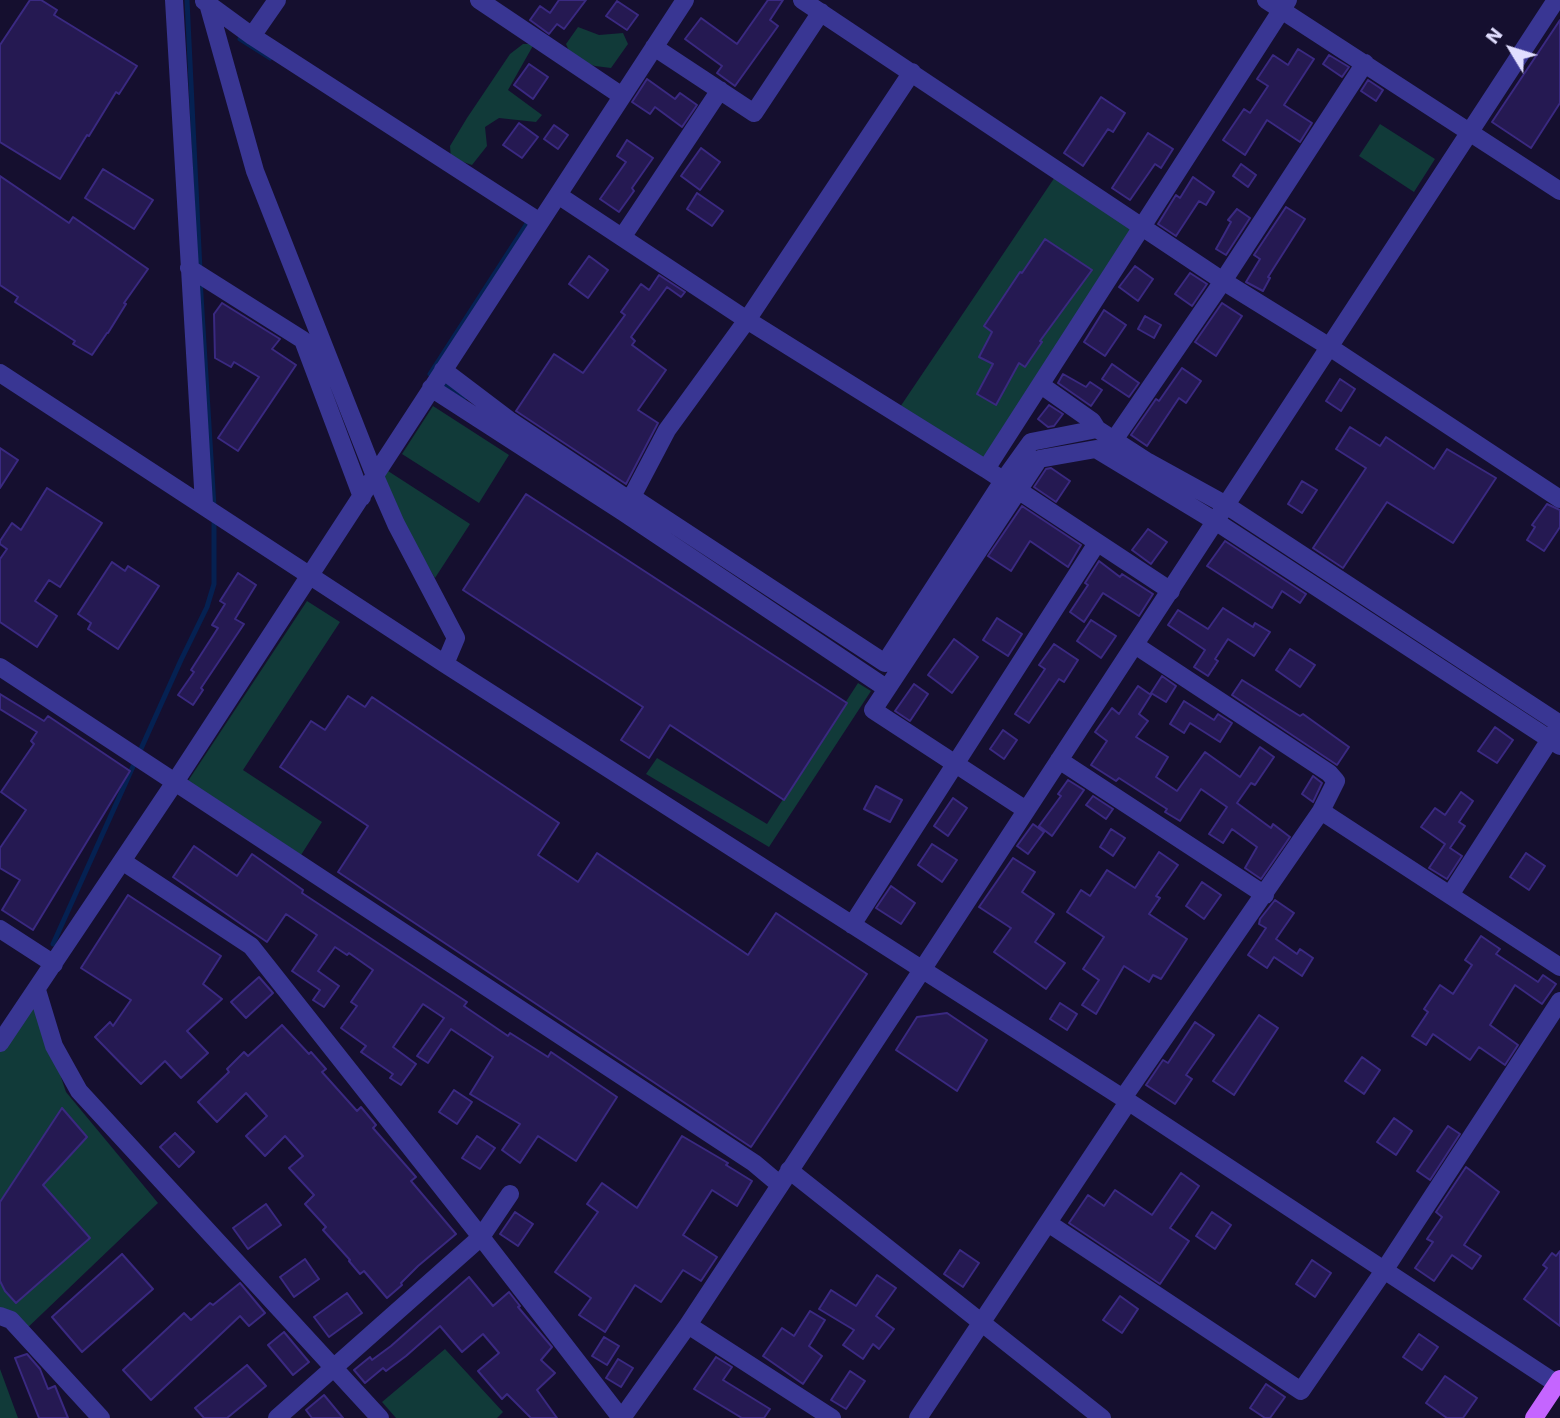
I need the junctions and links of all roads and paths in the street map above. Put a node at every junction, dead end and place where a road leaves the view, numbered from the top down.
1 (174, 0) edge
2 (276, 0) edge
3 (479, 0) edge
4 (685, 0) edge
5 (802, 0) edge
6 (1266, 0) edge
7 (1556, 0) edge
8 (206, 1) edge
9 (1285, 5) edge
10 (821, 12) junction
11 (252, 36) junction
12 (654, 47) junction
13 (1365, 63) junction
14 (912, 72) junction
15 (720, 90) junction
16 (622, 96) junction
17 (1469, 130) junction
18 (1560, 191) edge
19 (558, 194) junction
20 (540, 222) junction
21 (1144, 228) junction
22 (623, 236) junction
23 (189, 268) junction
24 (1223, 281) junction
25 (747, 320) junction
26 (1328, 346) junction
27 (443, 370) junction
28 (0, 373) edge
29 (1041, 385) junction
30 (432, 388) junction
31 (1097, 429) junction
32 (1114, 440) junction
33 (986, 469) junction
34 (375, 477) junction
35 (1010, 486) junction
36 (362, 497) junction
37 (1560, 499) edge
38 (204, 504) junction
39 (628, 505) junction
40 (1226, 505) junction
41 (1215, 521) junction
42 (1097, 543) junction
43 (310, 573) junction
44 (1171, 591) junction
45 (1135, 645) junction
46 (445, 664) junction
47 (0, 667) edge
48 (886, 688) junction
49 (1557, 733) edge
50 (1059, 760) junction
51 (955, 764) junction
52 (175, 782) junction
53 (1026, 810) junction
54 (1321, 811) junction
55 (122, 861) junction
56 (1265, 895) junction
57 (1450, 895) junction
58 (852, 925) junction
59 (0, 929) edge
60 (54, 964) junction
61 (1560, 967) edge
62 (922, 970) junction
63 (37, 990) junction
64 (1560, 1001) edge
65 (0, 1043) edge
66 (1125, 1100) junction
67 (784, 1177) junction
68 (510, 1195) dead end
69 (1048, 1223) junction
70 (481, 1237) junction
71 (1385, 1269) junction
72 (0, 1316) edge
73 (981, 1322) junction
74 (688, 1325) junction
75 (334, 1367) junction
76 (1559, 1383) edge
77 (101, 1418) edge
78 (277, 1418) edge
79 (380, 1418) edge
80 (622, 1418) edge
81 (832, 1418) edge
82 (918, 1418) edge
83 (1102, 1418) edge
84 (1534, 1418) edge

1 - 23 street
2 - 11 street
3 - 16 street
4 - 12 street
5 - 10 street
6 - 9 street
7 - 17 street
8 - 11 street
8 - 34 street
9 - 13 street
9 - 21 street
10 - 14 street
10 - 15 street
11 - 20 street
12 - 15 street
12 - 16 street
13 - 17 street
13 - 24 street
14 - 21 street
14 - 25 street
15 - 22 street
16 - 19 street
17 - 18 street
17 - 26 street
19 - 20 street
19 - 22 street
20 - 27 street
21 - 24 street
21 - 29 street
22 - 25 street
23 - 36 street
23 - 38 street
24 - 26 street
24 - 32 street
25 - 33 street
25 - 39 street
26 - 37 street
26 - 40 street
27 - 30 street
27 - 39 street
28 - 38 street
29 - 31 street
29 - 33 street
30 - 34 street
30 - 39 street
31 - 32 street
31 - 35 street
32 - 40 street
33 - 35 street
34 - 36 street
34 - 46 street
35 - 39 street
35 - 41 street
35 - 42 street
35 - 48 street
36 - 43 street
38 - 43 street
39 - 48 street
40 - 41 street
40 - 49 street
41 - 44 street
41 - 49 street
42 - 44 street
42 - 51 street
43 - 46 street
43 - 52 street
44 - 45 street
45 - 50 street
45 - 54 street
46 - 58 street
47 - 52 street
48 - 51 street
49 - 57 street
50 - 53 street
50 - 56 street
51 - 53 street
51 - 58 street
52 - 55 street
52 - 67 street
53 - 62 street
54 - 56 street
54 - 57 street
55 - 60 street
55 - 70 street
56 - 66 street
57 - 61 street
58 - 62 street
59 - 60 street
60 - 63 street
62 - 66 street
62 - 67 street
63 - 65 street
63 - 75 street
64 - 71 street
66 - 69 street
66 - 71 street
67 - 73 street
67 - 74 street
68 - 70 street
69 - 71 street
69 - 73 street
70 - 75 street
70 - 80 street
71 - 76 street
72 - 77 street
73 - 82 street
73 - 83 street
74 - 80 street
74 - 81 street
75 - 78 street
75 - 79 street
76 - 84 main road

